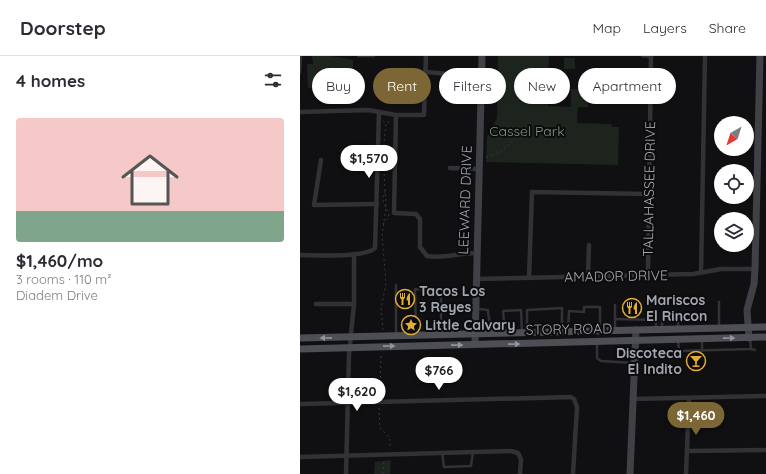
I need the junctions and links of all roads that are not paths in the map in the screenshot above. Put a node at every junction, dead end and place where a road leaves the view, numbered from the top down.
1 (301, 56) edge
2 (358, 56) edge
3 (374, 56) edge
4 (426, 56) edge
5 (482, 56) edge
6 (642, 56) edge
7 (651, 56) edge
8 (705, 56) edge
9 (760, 56) edge
10 (426, 68) edge
11 (481, 68) edge
12 (300, 73) edge
13 (762, 86) edge
14 (425, 104) edge
15 (480, 104) edge
16 (300, 112) edge
17 (379, 112) junction
18 (396, 116) junction
19 (321, 160) dead end
20 (450, 168) dead end
21 (479, 169) junction
22 (649, 194) junction
23 (377, 204) junction
24 (589, 245) dead end
25 (476, 253) junction
26 (354, 254) junction
27 (300, 255) edge
28 (755, 269) junction
29 (702, 273) junction
30 (648, 275) junction
31 (588, 276) junction
32 (529, 278) junction
33 (476, 279) junction
34 (396, 285) dead end
35 (719, 302) dead end
36 (316, 304) dead end
37 (354, 304) junction
38 (615, 305) dead end
39 (475, 309) junction
40 (615, 319) junction
41 (656, 320) junction
42 (662, 320) junction
43 (766, 327) edge
44 (719, 328) junction
45 (748, 328) junction
46 (678, 329) junction
47 (636, 330) junction
48 (659, 330) junction
49 (600, 331) junction
50 (615, 331) junction
51 (565, 332) junction
52 (505, 333) junction
53 (524, 333) junction
54 (475, 334) junction
55 (492, 334) junction
56 (441, 335) junction
57 (396, 336) junction
58 (416, 336) junction
59 (352, 337) junction
60 (766, 337) edge
61 (300, 338) edge
62 (750, 338) junction
63 (678, 339) junction
64 (702, 339) junction
65 (636, 341) junction
66 (597, 342) junction
67 (475, 344) junction
68 (300, 348) edge
69 (350, 348) junction
70 (751, 349) junction
71 (755, 350) dead end
72 (702, 351) junction
73 (634, 363) junction
74 (766, 396) edge
75 (688, 398) junction
76 (632, 400) junction
77 (349, 402) junction
78 (300, 404) edge
79 (766, 450) edge
80 (442, 452) junction
81 (474, 452) junction
82 (687, 452) junction
83 (346, 455) junction
84 (300, 456) edge
85 (346, 474) edge
86 (520, 474) edge
87 (573, 474) edge
88 (630, 474) edge
89 (686, 474) edge

1 - 12 lane
2 - 3 lane
4 - 10 street
5 - 11 street, LEEWARD DRIVE
6 - 7 lane
7 - 22 street, TALLAHASSEE DRIVE
8 - 29 street
9 - 13 street
13 - 28 street
14 - 18 street
15 - 21 street, LEEWARD DRIVE
16 - 17 street
17 - 18 street
17 - 23 street
18 - 25 street
19 - 23 street
20 - 21 street
21 - 25 street, LEEWARD DRIVE
22 - 30 street, TALLAHASSEE DRIVE
22 - 32 street
23 - 26 street
24 - 31 street
25 - 33 street, LEEWARD DRIVE
26 - 27 street
26 - 37 street
28 - 29 street, AMADOR DRIVE
28 - 45 street
29 - 30 street, AMADOR DRIVE
30 - 31 street, AMADOR DRIVE
31 - 32 street, AMADOR DRIVE
32 - 33 street, AMADOR DRIVE
33 - 39 street, LEEWARD DRIVE
34 - 57 lane
35 - 44 lane
36 - 37 street
37 - 59 street
38 - 40 lane
39 - 54 street, LEEWARD DRIVE
39 - 55 lane
40 - 41 lane
40 - 50 lane
41 - 42 lane
41 - 48 lane
42 - 46 lane
42 - 48 lane
43 - 45 main road, STORY ROAD
44 - 45 main road, STORY ROAD
44 - 46 main road, STORY ROAD
45 - 62 street
46 - 48 main road, STORY ROAD
47 - 48 main road, STORY ROAD
47 - 50 main road, STORY ROAD
47 - 65 street
49 - 50 main road, STORY ROAD
49 - 51 main road, STORY ROAD
49 - 51 lane
51 - 53 main road, STORY ROAD
51 - 53 lane
52 - 53 main road, STORY ROAD
52 - 53 lane
52 - 55 main road, STORY ROAD
54 - 55 main road, STORY ROAD
54 - 56 main road, STORY ROAD
54 - 67 street, LEEWARD DRIVE
56 - 58 main road, STORY ROAD
56 - 58 lane
57 - 58 main road, STORY ROAD
57 - 59 main road, STORY ROAD
59 -> 61 main road, STORY ROAD
59 - 69 street
60 - 62 main road, STORY ROAD
64 -> 62 main road, STORY ROAD
62 - 70 lane
63 - 64 main road, STORY ROAD
63 - 65 main road, STORY ROAD
63 - 72 lane
64 - 72 lane
65 - 66 main road, STORY ROAD
65 - 73 street
67 -> 66 main road, STORY ROAD
66 - 73 lane
69 -> 67 main road, STORY ROAD
68 - 69 main road, STORY ROAD
69 - 77 street
70 - 71 lane
70 - 72 lane
73 - 76 street
74 - 75 street
75 - 76 street
75 - 82 street
76 - 88 street
77 - 78 street
77 - 83 street
77 - 87 street
79 - 82 street
80 - 81 street
80 - 81 lane
80 - 83 street
81 - 86 street
82 - 89 street
83 - 84 street
83 - 85 street

